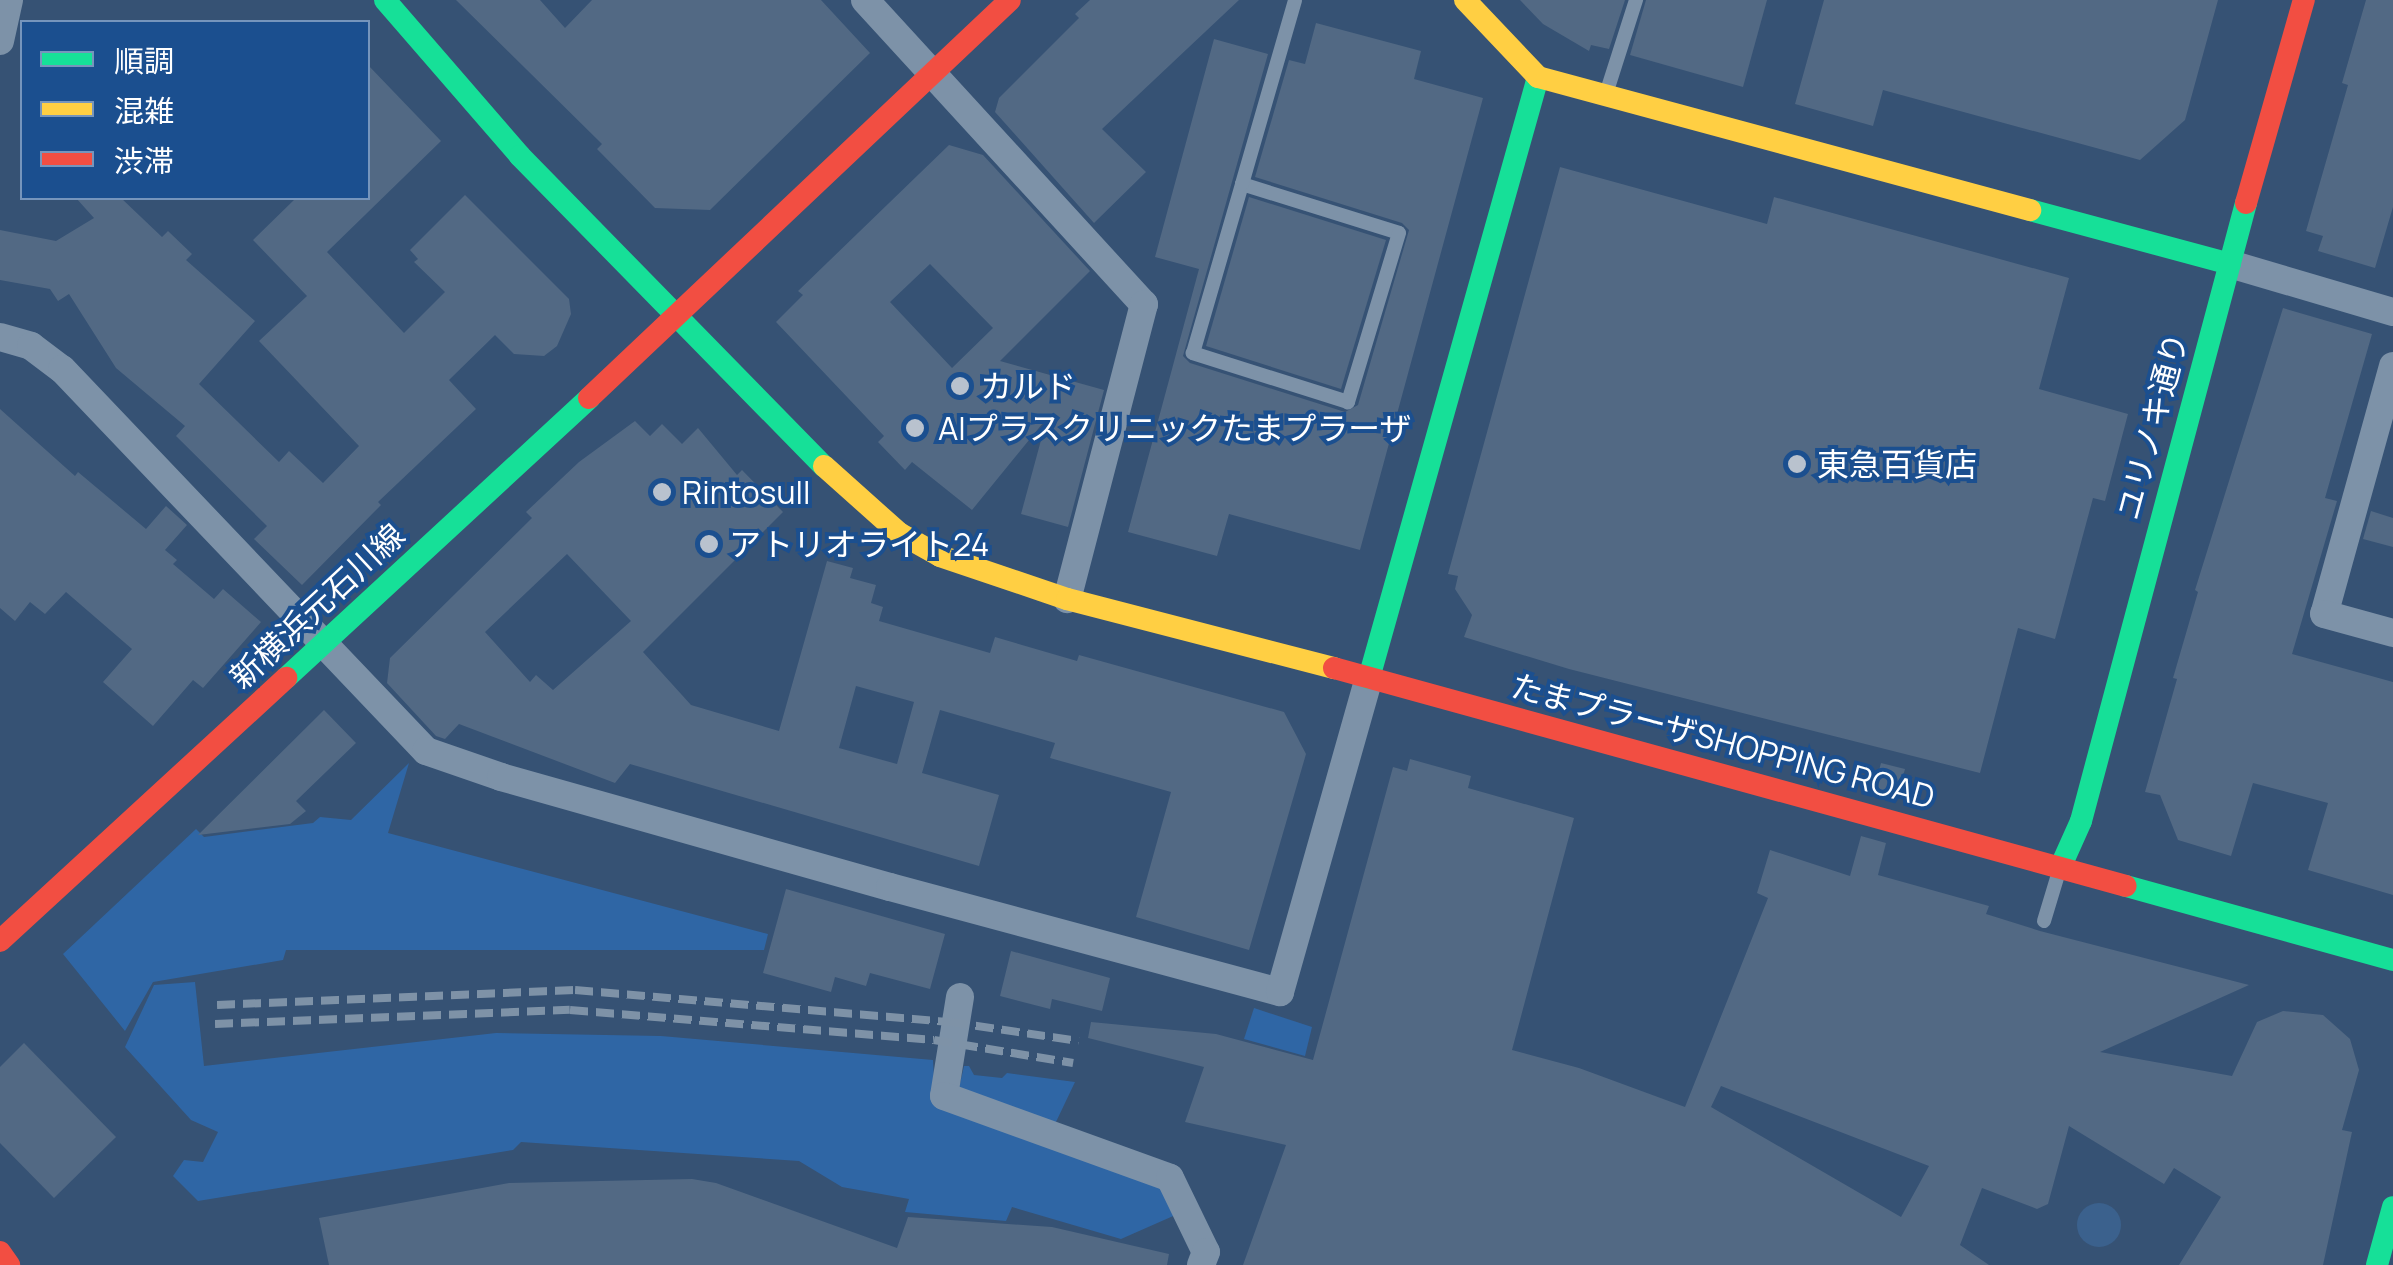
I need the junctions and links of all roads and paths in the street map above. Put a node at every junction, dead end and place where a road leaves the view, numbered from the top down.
1 (9, 0) edge
2 (385, 0) edge
3 (864, 0) edge
4 (1010, 0) edge
5 (1296, 0) edge
6 (1465, 0) edge
7 (1636, 0) edge
8 (2304, 0) edge
9 (0, 41) edge
10 (932, 74) junction
11 (1538, 77) junction
12 (1606, 94) junction
13 (1242, 184) junction
14 (2230, 264) junction
15 (2393, 312) edge
16 (675, 316) junction
17 (0, 336) edge
18 (2393, 366) edge
19 (1067, 599) junction
20 (2393, 632) edge
21 (322, 646) junction
22 (1368, 678) junction
23 (2060, 868) junction
24 (2044, 921) dead end
25 (0, 941) edge
26 (2393, 960) edge
27 (960, 997) dead end
28 (2393, 1207) edge
29 (0, 1252) edge
30 (9, 1265) edge
31 (1201, 1265) edge
32 (2377, 1265) edge

1 - 9 street
2 - 16 street, たまプラーザSHOPPING ROAD
3 - 10 street
4 - 10 street
5 - 13 lane
6 - 11 street
7 - 12 lane
8 - 14 street, ユリノキ通り
10 - 16 street
10 - 19 street
11 - 12 street
11 - 22 street
12 - 14 street
13 - 13 lane
14 - 15 street
14 - 23 street, ユリノキ通り
16 - 19 street, たまプラーザSHOPPING ROAD
16 - 21 street, 新横浜元石川線
17 - 21 street
18 - 20 street
19 - 22 street, たまプラーザSHOPPING ROAD
21 - 22 street
21 - 25 street, 新横浜元石川線
22 - 23 street, たまプラーザSHOPPING ROAD
23 - 24 lane
23 - 26 street, たまプラーザSHOPPING ROAD
27 - 31 street
28 - 32 street
29 - 30 street

